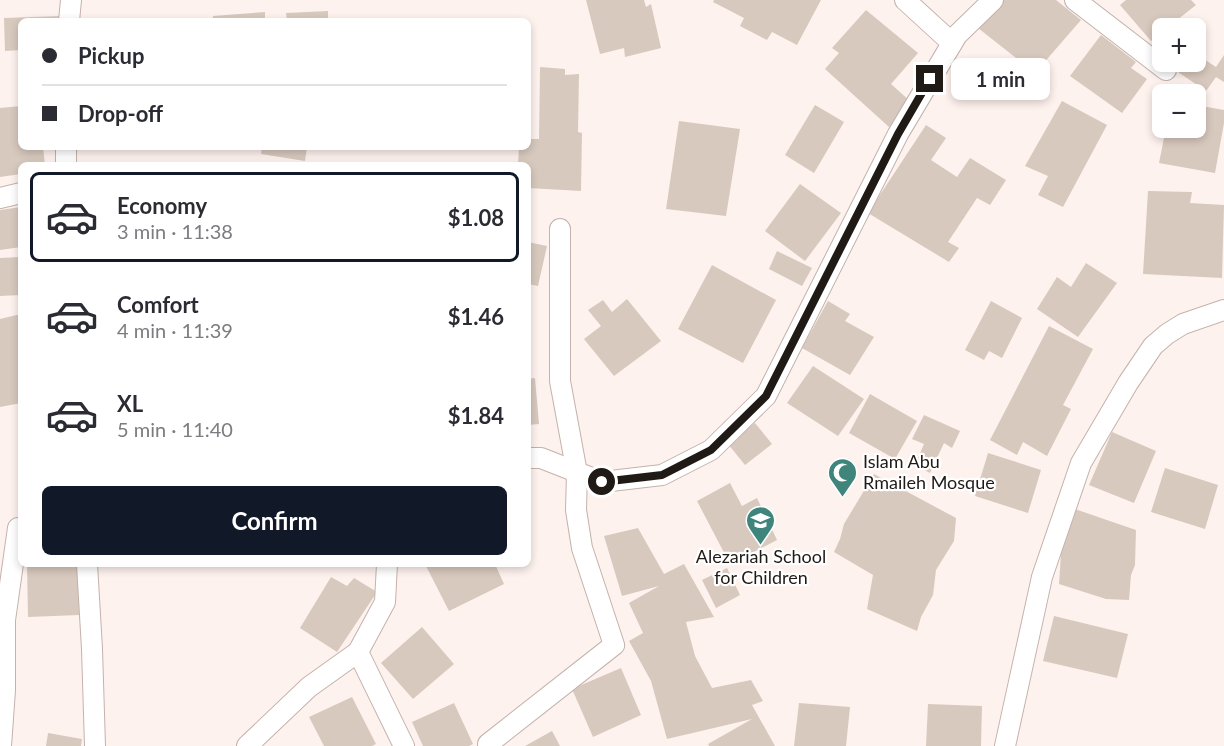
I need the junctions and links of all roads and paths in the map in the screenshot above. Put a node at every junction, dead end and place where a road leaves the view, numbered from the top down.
1 (71, 0) edge
2 (905, 0) edge
3 (993, 0) edge
4 (1075, 0) edge
5 (69, 18) edge
6 (952, 43) junction
7 (1152, 59) edge
8 (18, 194) edge
9 (0, 198) edge
10 (560, 229) dead end
11 (1224, 310) edge
12 (531, 458) edge
13 (577, 473) junction
14 (13, 529) edge
15 (87, 567) edge
16 (387, 567) edge
17 (358, 652) junction
18 (488, 744) dead end
19 (1, 746) edge
20 (95, 746) edge
21 (247, 746) edge
22 (404, 746) edge
23 (1005, 746) edge

1 - 5 street
2 - 6 street
3 - 6 street
4 - 7 street
6 - 13 street
8 - 9 street
10 - 13 street
11 - 23 street
12 - 13 street
13 - 18 street
14 - 19 street
15 - 20 street
16 - 17 street
17 - 21 street
17 - 22 street

